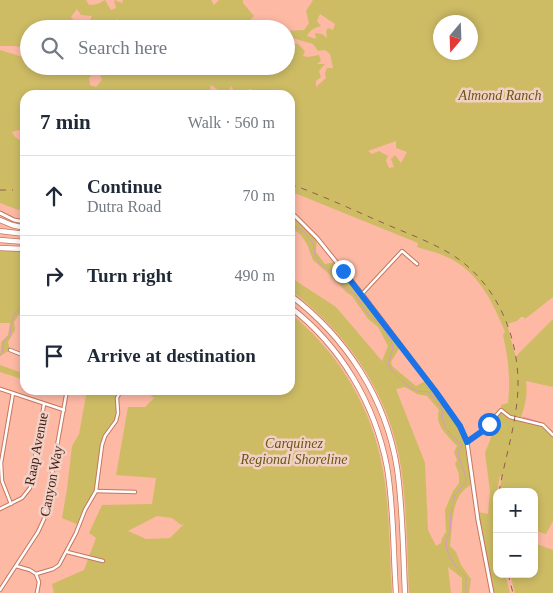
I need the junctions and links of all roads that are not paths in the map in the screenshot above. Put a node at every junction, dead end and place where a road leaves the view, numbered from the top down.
1 (0, 213) edge
2 (295, 216) edge
3 (0, 220) edge
4 (20, 221) edge
5 (20, 227) edge
6 (0, 232) edge
7 (20, 234) edge
8 (0, 240) edge
9 (20, 242) edge
10 (0, 248) edge
11 (20, 249) edge
12 (416, 264) dead end
13 (362, 294) junction
14 (295, 299) edge
15 (295, 311) edge
16 (10, 350) dead end
17 (20, 354) edge
18 (0, 389) edge
19 (13, 393) junction
20 (66, 395) edge
21 (118, 395) edge
22 (44, 404) junction
23 (64, 410) junction
24 (553, 435) edge
25 (467, 442) junction
26 (96, 491) junction
27 (135, 492) dead end
28 (11, 504) junction
29 (0, 509) edge
30 (67, 552) junction
31 (103, 561) dead end
32 (16, 566) junction
33 (36, 574) junction
34 (0, 590) edge
35 (37, 593) edge
36 (396, 593) edge
37 (405, 593) edge
38 (492, 593) edge

1 - 4 street
2 - 13 street
3 - 5 highway
6 - 7 highway
8 - 9 highway
10 - 11 highway
12 - 13 street
13 - 25 street
14 - 37 highway
15 - 36 highway
16 - 17 street
18 - 19 street
19 - 22 street
19 - 28 street
20 - 23 street, Canyon Way
21 - 26 street
22 - 23 street
22 - 28 street, Raap Avenue
23 - 32 street, Canyon Way
24 - 25 street
25 - 38 street
26 - 27 street
26 - 30 street
28 - 29 street, Raap Avenue
30 - 31 street
30 - 33 street
32 - 33 street
32 - 34 street, Canyon Way
33 - 35 street

